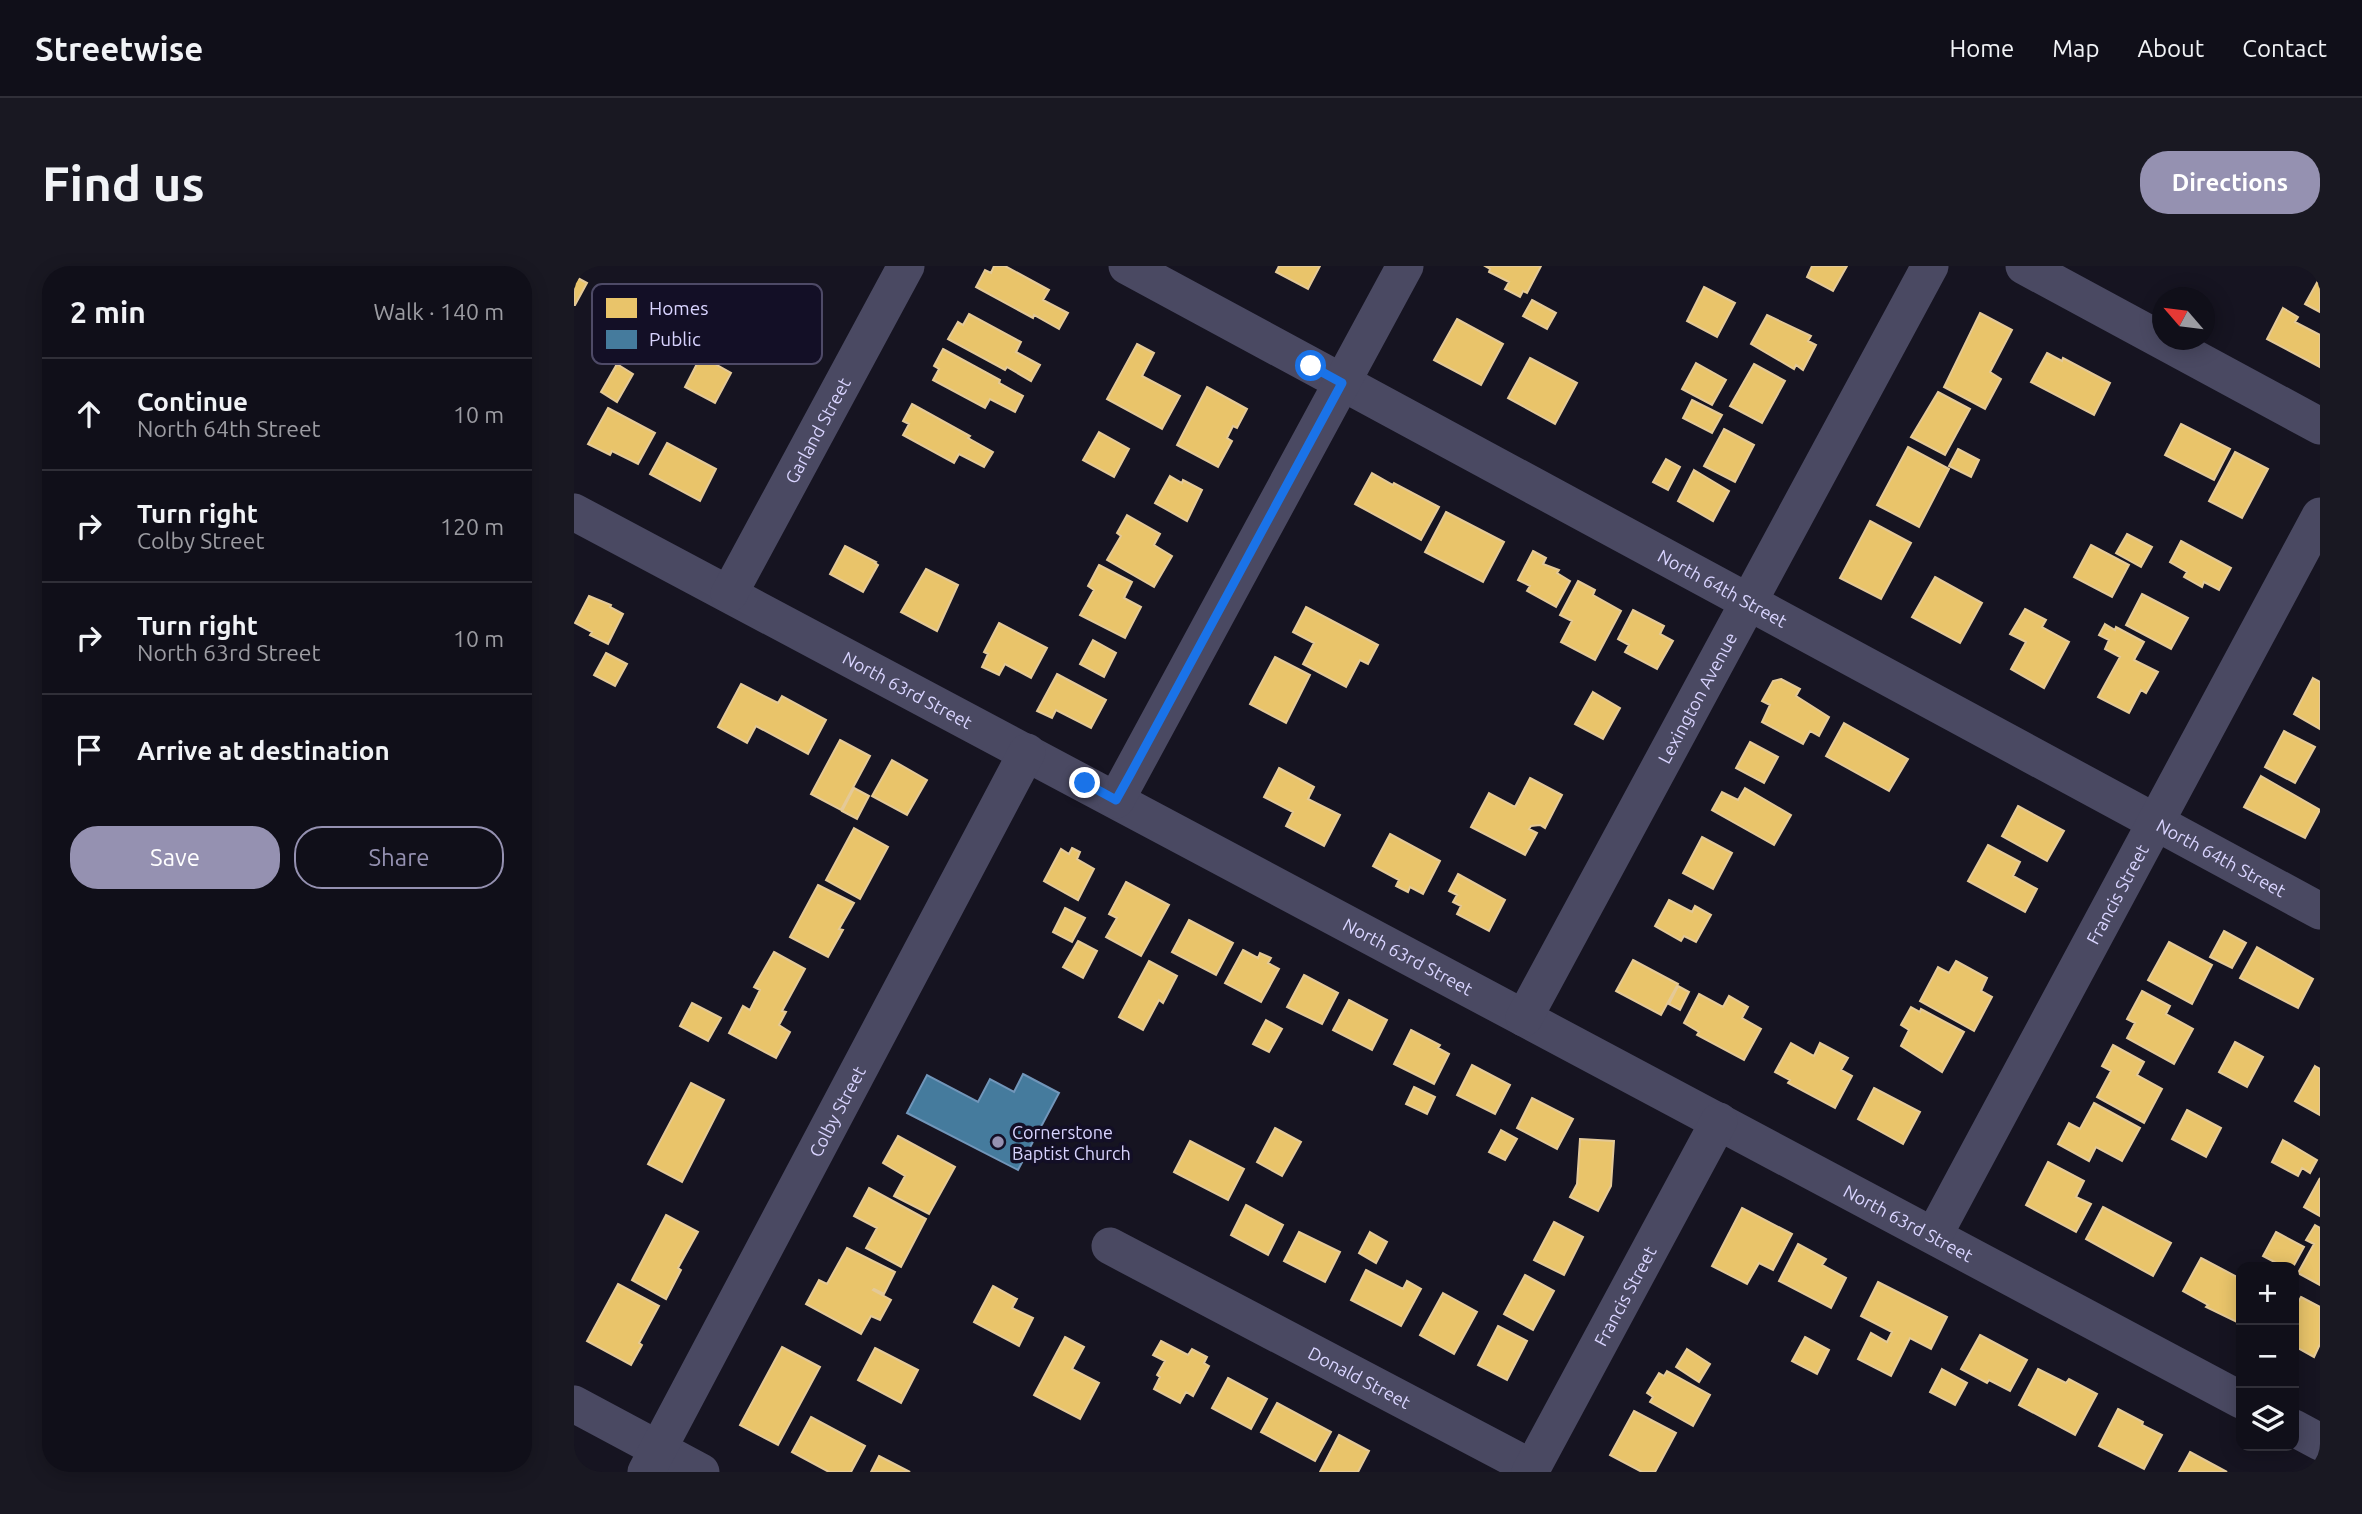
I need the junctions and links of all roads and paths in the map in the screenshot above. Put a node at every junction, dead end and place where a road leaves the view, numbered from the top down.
1 (906, 266) edge
2 (1126, 266) edge
3 (1405, 266) edge
4 (1930, 266) edge
5 (2024, 266) edge
6 (1342, 383) junction
7 (2320, 426) edge
8 (574, 512) edge
9 (2320, 516) edge
10 (729, 594) junction
11 (1749, 603) junction
12 (1027, 752) junction
13 (1116, 800) junction
14 (2155, 822) junction
15 (2320, 911) edge
16 (1524, 1018) junction
17 (1719, 1121) junction
18 (1934, 1236) junction
19 (1110, 1246) dead end
20 (2236, 1397) edge
21 (574, 1404) edge
22 (2299, 1431) edge
23 (2320, 1442) edge
24 (652, 1461) edge
25 (1531, 1470) edge
26 (701, 1472) edge

1 - 10 street, Garland Street
2 - 6 street, North 64th Street
3 - 6 street
4 - 11 street, Lexington Avenue
5 - 7 street
6 - 11 street, North 64th Street
6 - 13 street
8 - 10 street, North 63rd Street
9 - 14 street, Francis Street
10 - 12 street, North 63rd Street
11 - 14 street, North 64th Street
11 - 16 street, Lexington Avenue
12 - 13 street, North 63rd Street
12 - 24 street, Colby Street
13 - 16 street, North 63rd Street
14 - 15 street, North 64th Street
14 - 18 street, Francis Street
16 - 17 street, North 63rd Street
17 - 18 street, North 63rd Street
17 - 25 street, Francis Street
18 - 20 street, North 63rd Street
19 - 25 street, Donald Street
21 - 24 street
22 - 23 street
24 - 26 street

